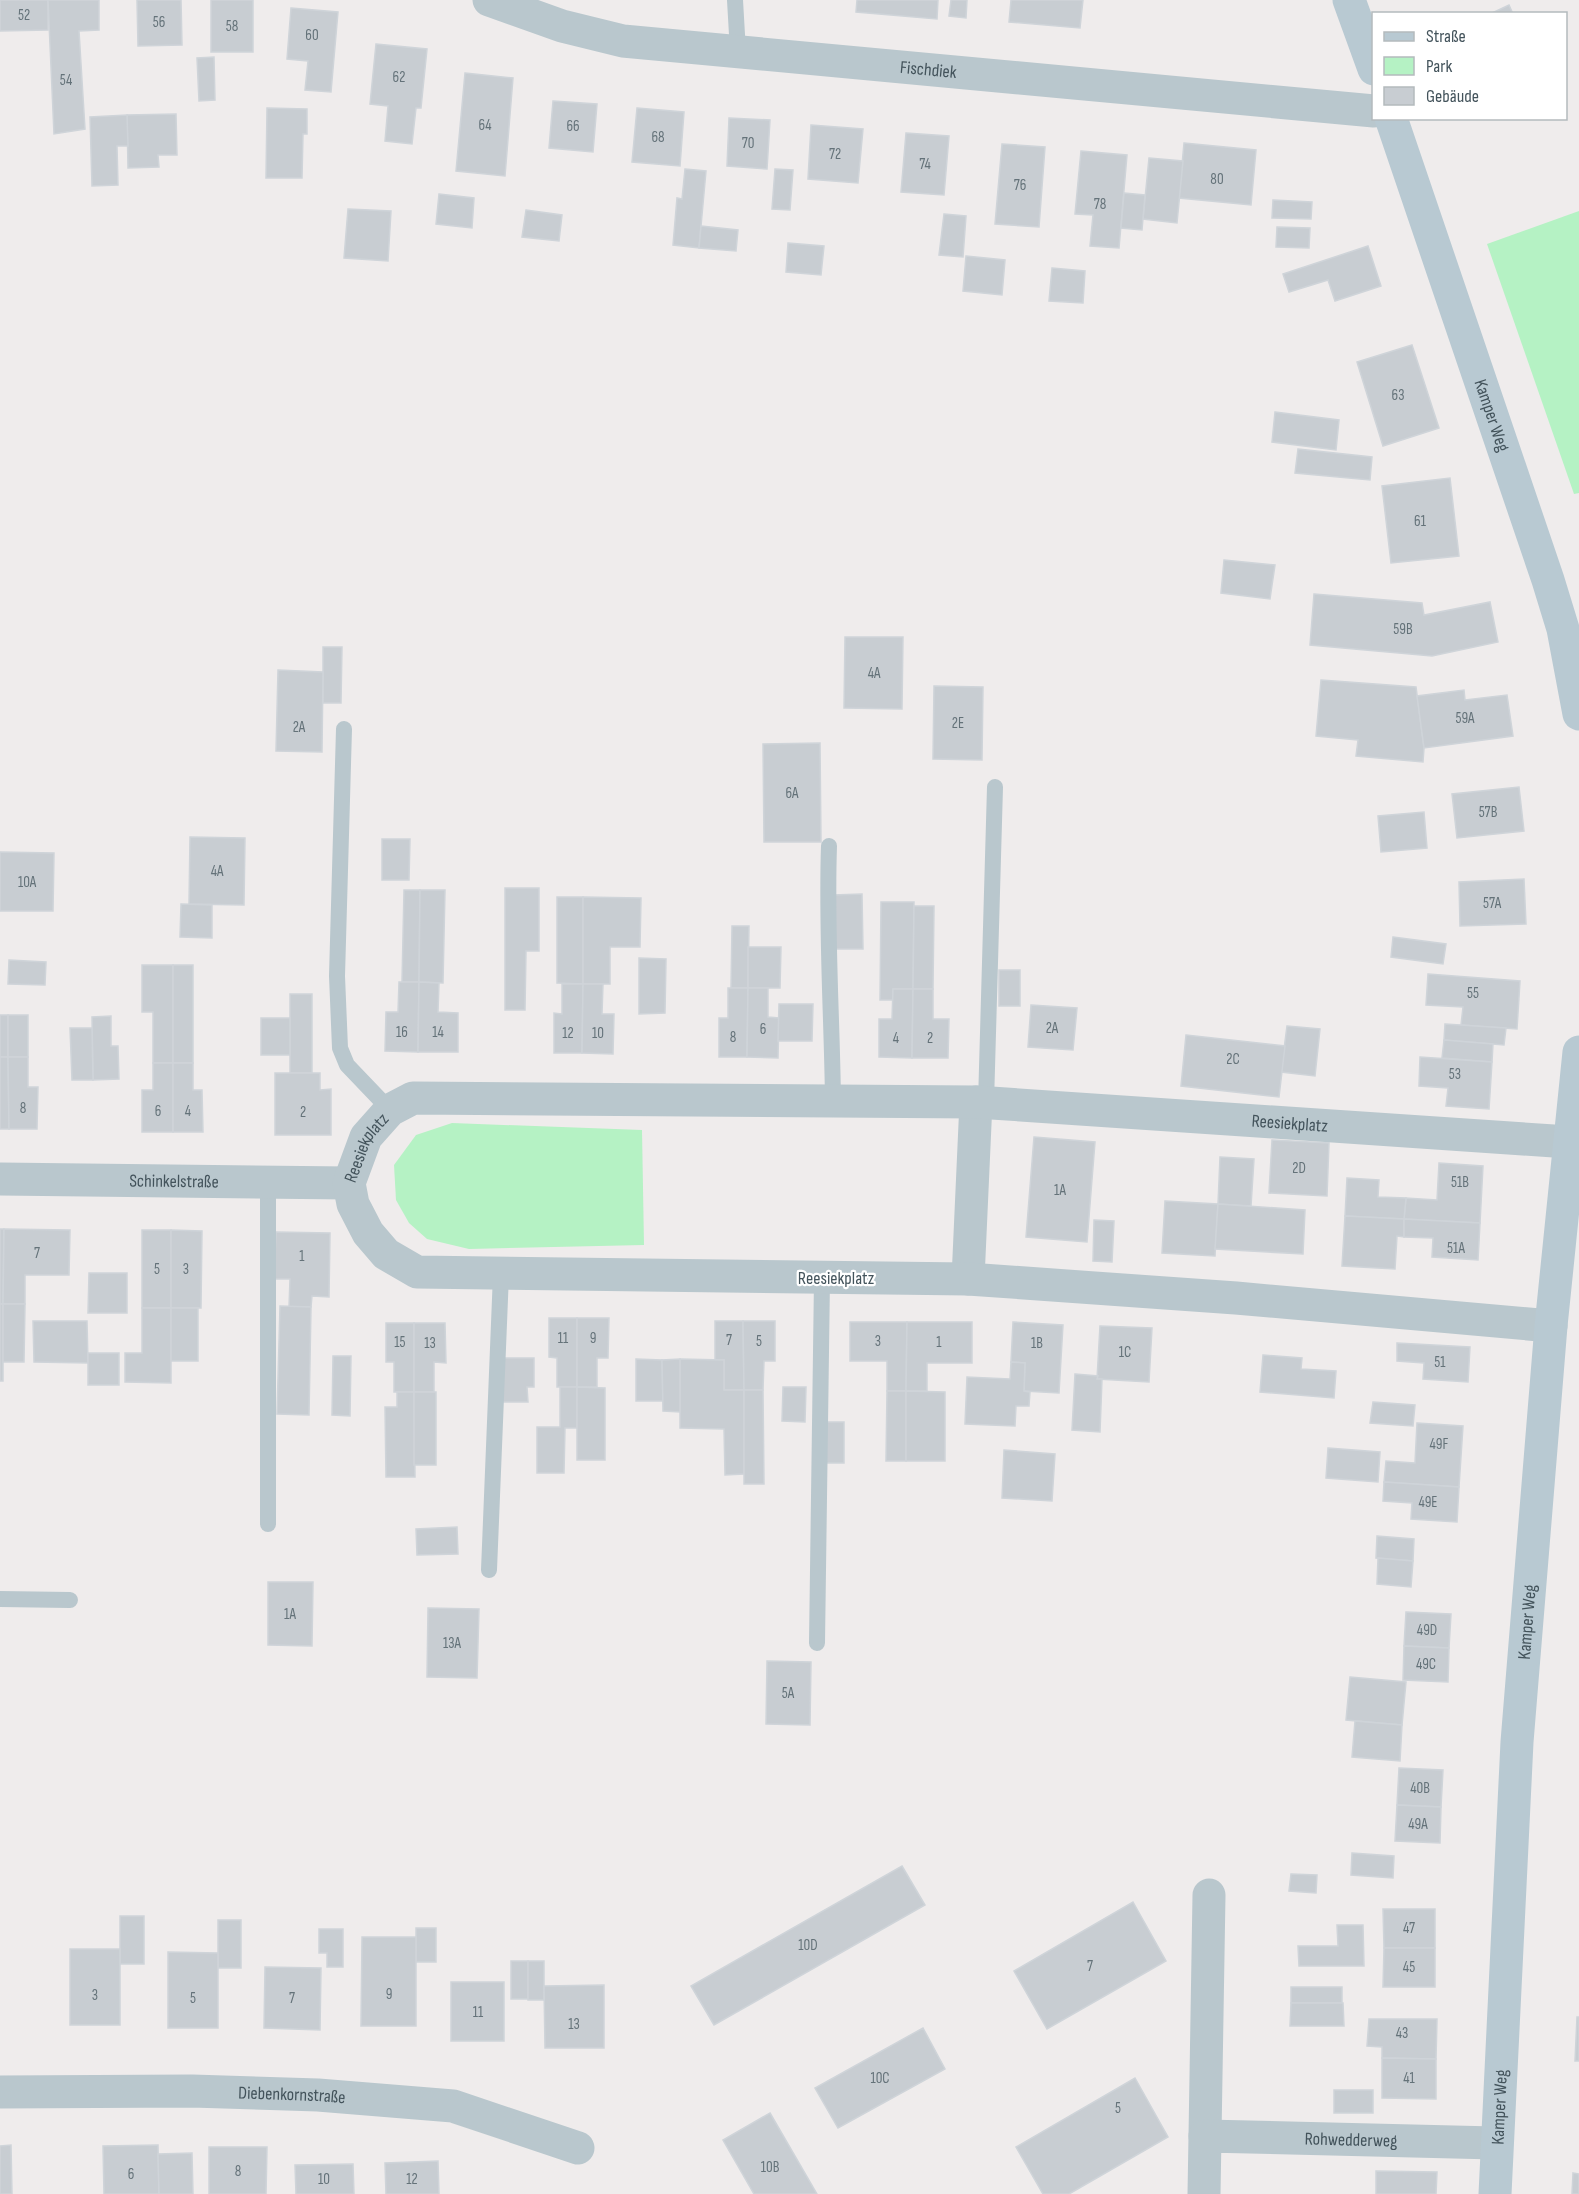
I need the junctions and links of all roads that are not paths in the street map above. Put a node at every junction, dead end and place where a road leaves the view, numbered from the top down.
1 (489, 0) edge
2 (735, 0) edge
3 (1348, 0) edge
4 (738, 52) junction
5 (1372, 64) edge
6 (1372, 111) edge
7 (1392, 120) edge
8 (1579, 714) edge
9 (344, 729) dead end
10 (995, 787) dead end
11 (829, 846) dead end
12 (1579, 1052) edge
13 (833, 1101) junction
14 (981, 1102) junction
15 (390, 1110) junction
16 (1569, 1142) junction
17 (0, 1179) edge
18 (268, 1182) junction
19 (349, 1183) junction
20 (501, 1274) junction
21 (822, 1279) junction
22 (968, 1279) junction
23 (1551, 1326) junction
24 (268, 1524) dead end
25 (489, 1570) dead end
26 (0, 1599) edge
27 (70, 1600) dead end
28 (817, 1643) dead end
29 (1209, 1895) dead end
30 (0, 2092) edge
31 (1205, 2136) junction
32 (1495, 2143) junction
33 (578, 2148) dead end
34 (1204, 2194) edge
35 (1495, 2194) edge

1 - 4 street, Fischdiek
2 - 4 lane
3 - 5 main road
4 - 6 street, Fischdiek
7 - 8 main road, Kamper Weg
9 - 15 lane
10 - 14 lane
11 - 13 lane
12 - 16 main road, Kamper Weg
13 - 14 street, Reesiekplatz
13 - 15 street, Reesiekplatz
14 - 16 street, Reesiekplatz
14 - 22 street
15 - 19 street, Reesiekplatz
16 - 23 main road, Kamper Weg
17 - 18 street, Schinkelstraße
18 - 19 street, Schinkelstraße
18 - 24 lane
19 - 20 street, Reesiekplatz
20 - 21 street, Reesiekplatz
20 - 25 lane
21 - 22 street, Reesiekplatz
21 - 28 lane
22 - 23 street, Reesiekplatz
23 - 32 main road, Kamper Weg
26 - 27 lane
29 - 31 street
30 - 33 street, Diebenkornstraße
31 - 32 street, Rohwedderweg
31 - 34 street
32 - 35 main road, Kamper Weg

